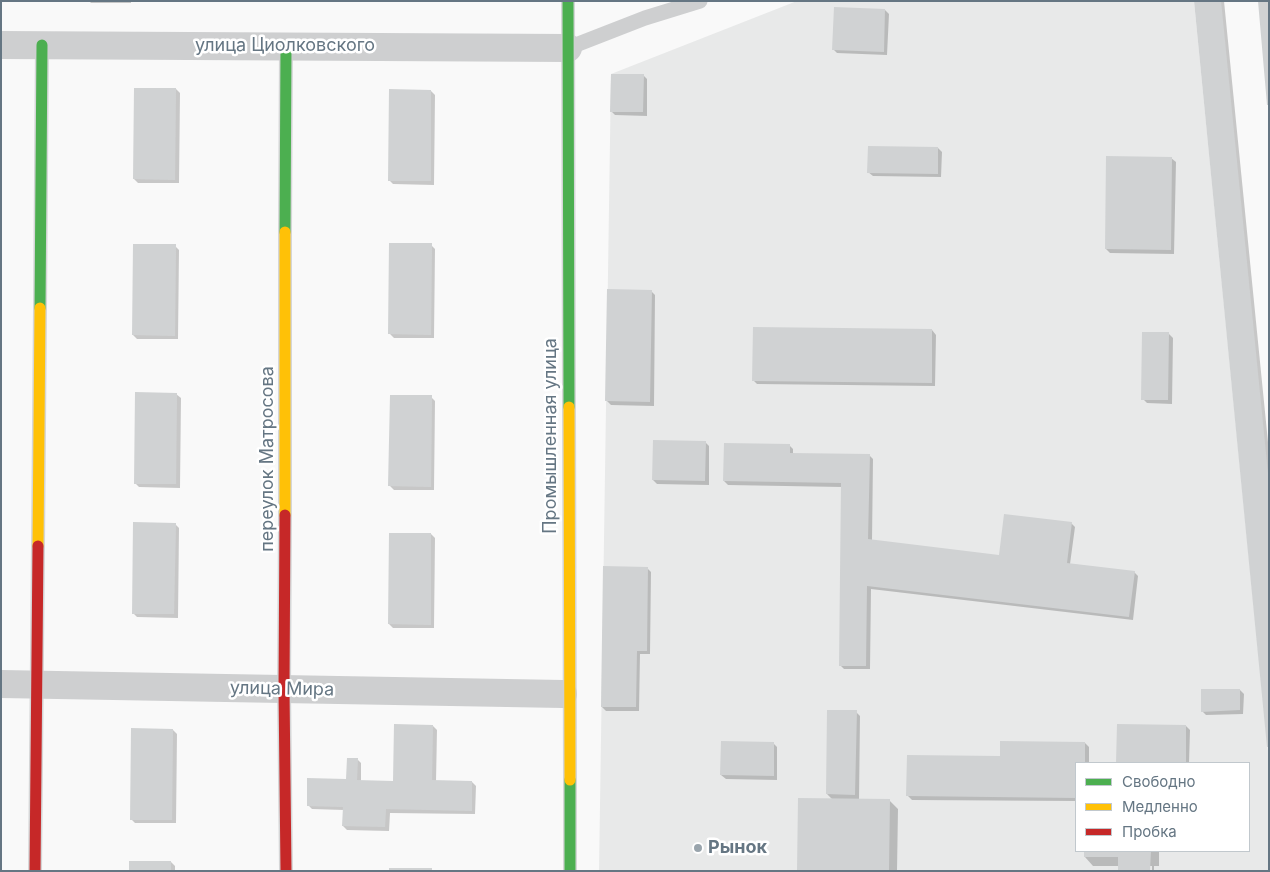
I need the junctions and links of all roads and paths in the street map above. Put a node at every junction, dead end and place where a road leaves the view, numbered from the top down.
1 (568, 1) edge
2 (700, 1) edge
3 (1, 45) edge
4 (42, 45) junction
5 (286, 46) junction
6 (568, 48) junction
7 (1, 684) edge
8 (36, 685) junction
9 (284, 689) junction
10 (562, 694) dead end
11 (35, 871) edge
12 (286, 871) edge
13 (570, 871) edge

1 - 6 street, Промышленная улица
2 - 6 lane
3 - 4 street, улица Циолковского
4 - 5 street, улица Циолковского
4 - 8 street
5 - 6 street, улица Циолковского
5 - 9 street, переулок Матросова
6 - 13 street, Промышленная улица
7 - 8 street, улица Мира
8 - 9 street, улица Мира
8 - 11 street
9 - 10 street, улица Мира
9 - 12 street, переулок Матросова

